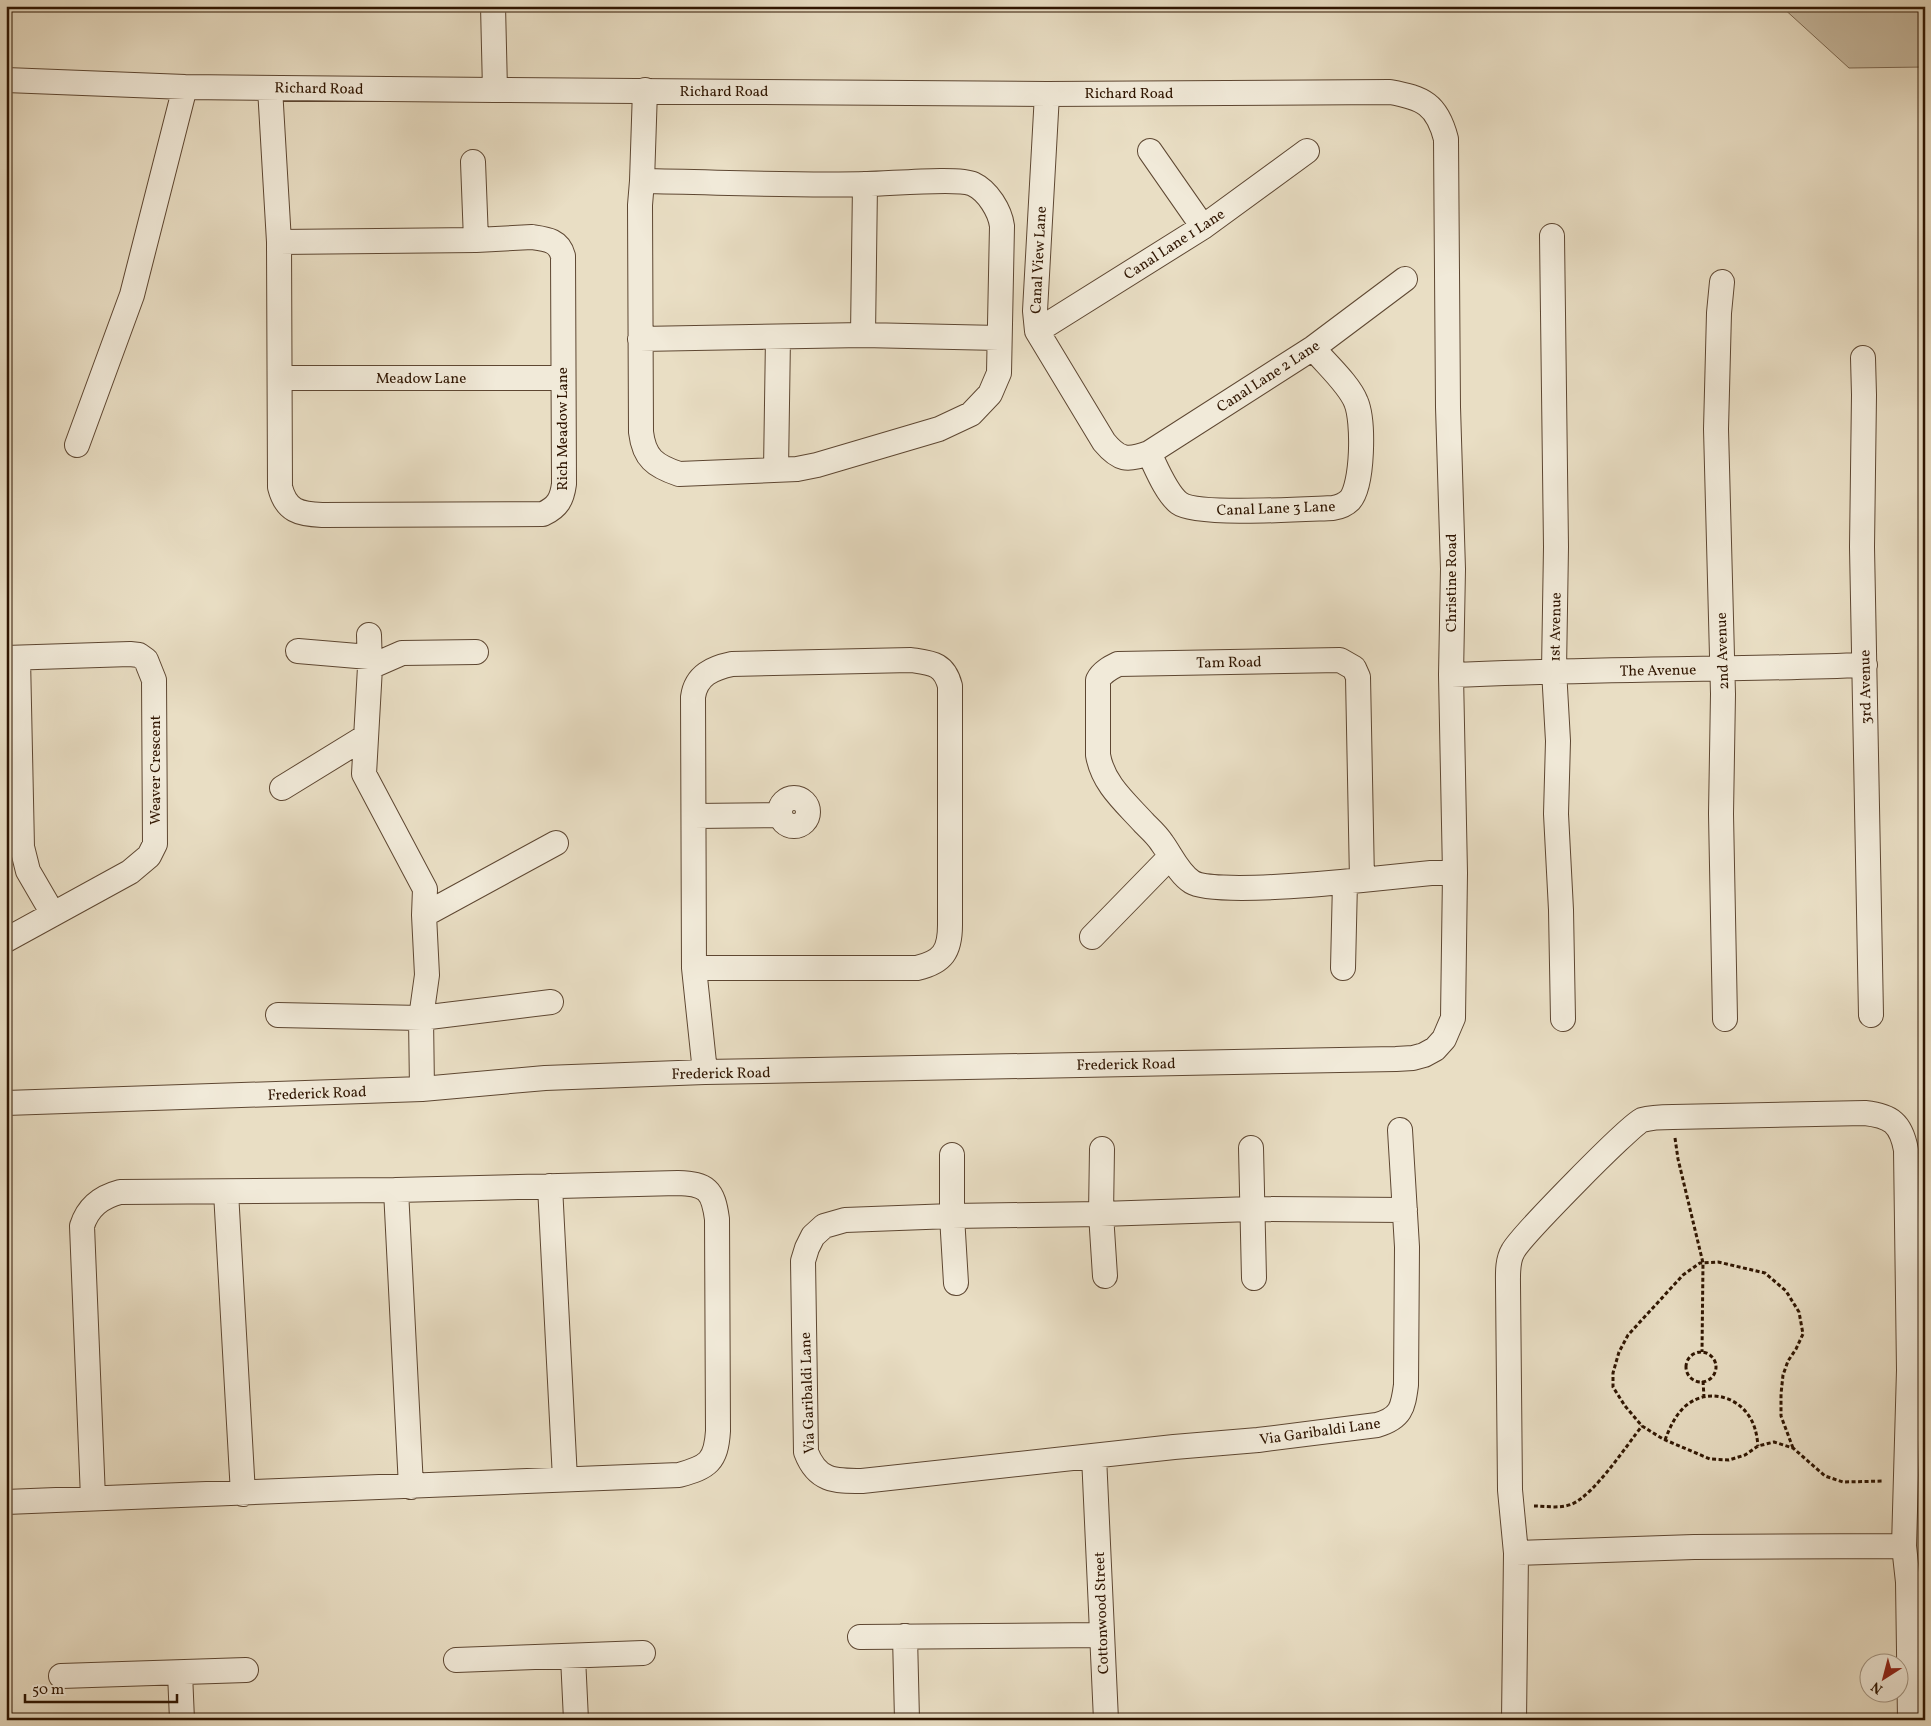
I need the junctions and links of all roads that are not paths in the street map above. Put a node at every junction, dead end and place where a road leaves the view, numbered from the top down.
1 (493, 6) edge
2 (6, 80) edge
3 (185, 87) junction
4 (270, 88) junction
5 (495, 90) junction
6 (645, 90) junction
7 (1047, 94) junction
8 (1436, 114) joint
9 (1150, 151) dead end
10 (1307, 151) dead end
11 (473, 162) dead end
12 (642, 181) junction
13 (865, 184) junction
14 (1203, 227) junction
15 (1552, 236) dead end
16 (476, 240) junction
17 (279, 242) junction
18 (1405, 279) dead end
19 (1722, 282) dead end
20 (1037, 331) junction
21 (863, 335) junction
22 (778, 337) junction
23 (999, 338) junction
24 (640, 339) junction
25 (1313, 348) junction
26 (1862, 358) dead end
27 (280, 378) junction
28 (562, 378) junction
29 (77, 445) dead end
30 (1148, 453) junction
31 (1124, 458) joint
32 (776, 470) junction
33 (298, 651) dead end
34 (476, 652) dead end
35 (369, 653) junction
36 (12, 658) edge
37 (1865, 665) junction
38 (1722, 669) junction
39 (1554, 670) junction
40 (1450, 675) junction
41 (365, 737) junction
42 (282, 788) dead end
43 (780, 815) dead end
44 (694, 816) junction
45 (556, 844) dead end
46 (1170, 856) junction
47 (1455, 873) junction
48 (1353, 881) junction
49 (53, 914) junction
50 (424, 915) junction
51 (1092, 937) dead end
52 (6, 940) edge
53 (694, 968) junction
54 (1344, 968) dead end
55 (551, 1002) dead end
56 (278, 1015) dead end
57 (1870, 1015) dead end
58 (422, 1018) junction
59 (1562, 1019) dead end
60 (1725, 1019) dead end
61 (1435, 1049) joint
62 (705, 1072) junction
63 (422, 1090) junction
64 (6, 1103) edge
65 (1400, 1130) dead end
66 (1250, 1148) dead end
67 (1102, 1149) dead end
68 (952, 1155) dead end
69 (550, 1186) junction
70 (396, 1190) junction
71 (226, 1192) junction
72 (1252, 1210) junction
73 (1405, 1210) junction
74 (1101, 1214) junction
75 (952, 1216) junction
76 (1105, 1276) dead end
77 (1254, 1278) dead end
78 (956, 1283) dead end
79 (1094, 1456) junction
80 (565, 1479) junction
81 (410, 1487) junction
82 (243, 1494) junction
83 (94, 1498) junction
84 (6, 1502) edge
85 (1904, 1546) junction
86 (1516, 1553) junction
87 (1102, 1635) junction
88 (905, 1636) junction
89 (860, 1637) dead end
90 (643, 1654) dead end
91 (573, 1657) junction
92 (456, 1660) dead end
93 (246, 1670) dead end
94 (180, 1673) junction
95 (61, 1676) dead end
96 (182, 1720) edge
97 (576, 1720) edge
98 (907, 1720) edge
99 (1106, 1720) edge
100 (1514, 1720) edge
101 (1910, 1720) edge

1 - 5 street
2 - 3 street, Richard Road
3 - 4 street, Richard Road
3 - 29 street
4 - 5 street, Richard Road
4 - 17 street, Rich Meadow Lane
5 - 6 street, Richard Road
6 - 7 street, Richard Road
6 - 12 street
7 - 8 street, Richard Road
7 - 20 street, Canal View Lane
8 - 40 street, Christine Road
9 - 14 street
10 - 14 street, Canal Lane 1 Lane
11 - 16 street
12 - 13 street
12 - 24 street
13 - 21 street
13 - 23 street
14 - 20 street, Canal Lane 1 Lane
15 - 39 street, 1st Avenue
16 - 17 street, Rich Meadow Lane
16 - 28 street, Rich Meadow Lane
17 - 27 street, Rich Meadow Lane
18 - 25 street, Canal Lane 2 Lane
19 - 38 street, 2nd Avenue
20 - 31 street, Canal View Lane
21 - 22 street
21 - 23 street
22 - 24 street
22 - 32 street
23 - 32 street
24 - 32 street
25 - 30 street, Canal Lane 2 Lane
25 - 30 street, Canal Lane 3 Lane
26 - 37 street, 3rd Avenue
27 - 28 street, Meadow Lane
27 - 28 street, Rich Meadow Lane
30 - 31 street, Canal Lane 2 Lane
33 - 35 street
34 - 35 street
35 - 41 street
36 - 49 street
36 - 49 street, Weaver Crescent
37 - 38 street, The Avenue
37 - 57 street, 3rd Avenue
38 - 39 street, The Avenue
38 - 60 street, 2nd Avenue
39 - 40 street, The Avenue
39 - 59 street, 1st Avenue
40 - 47 street, Christine Road
41 - 42 street
41 - 50 street
43 - 44 street
44 - 53 street
44 - 53 street
45 - 50 street
46 - 48 street, Tam Road
46 - 48 street, Tam Road
46 - 51 street
47 - 48 street, Tam Road
47 - 61 street, Christine Road
48 - 54 street, Tam Road
49 - 52 street, Weaver Crescent
50 - 58 street
53 - 62 street
55 - 58 street
56 - 58 street
58 - 63 street
61 - 62 street, Frederick Road
62 - 63 street, Frederick Road
63 - 64 street, Frederick Road
65 - 73 street, Via Garibaldi Lane
66 - 72 street
67 - 74 street
68 - 75 street
69 - 70 street
69 - 80 street
69 - 80 street
70 - 71 street
70 - 81 street
71 - 82 street
71 - 83 street
72 - 73 street, Via Garibaldi Lane
72 - 74 street, Via Garibaldi Lane
72 - 77 street
73 - 79 street, Via Garibaldi Lane
74 - 75 street, Via Garibaldi Lane
74 - 76 street
75 - 78 street
75 - 79 street, Via Garibaldi Lane
79 - 87 street, Cottonwood Street
80 - 81 street
81 - 82 street
82 - 83 street
83 - 84 street
85 - 86 street
85 - 86 street
85 - 101 street
86 - 100 street
87 - 88 street
87 - 99 street, Cottonwood Street
88 - 89 street
88 - 98 street
90 - 91 street
91 - 92 street
91 - 97 street
93 - 94 street
94 - 95 street
94 - 96 street

